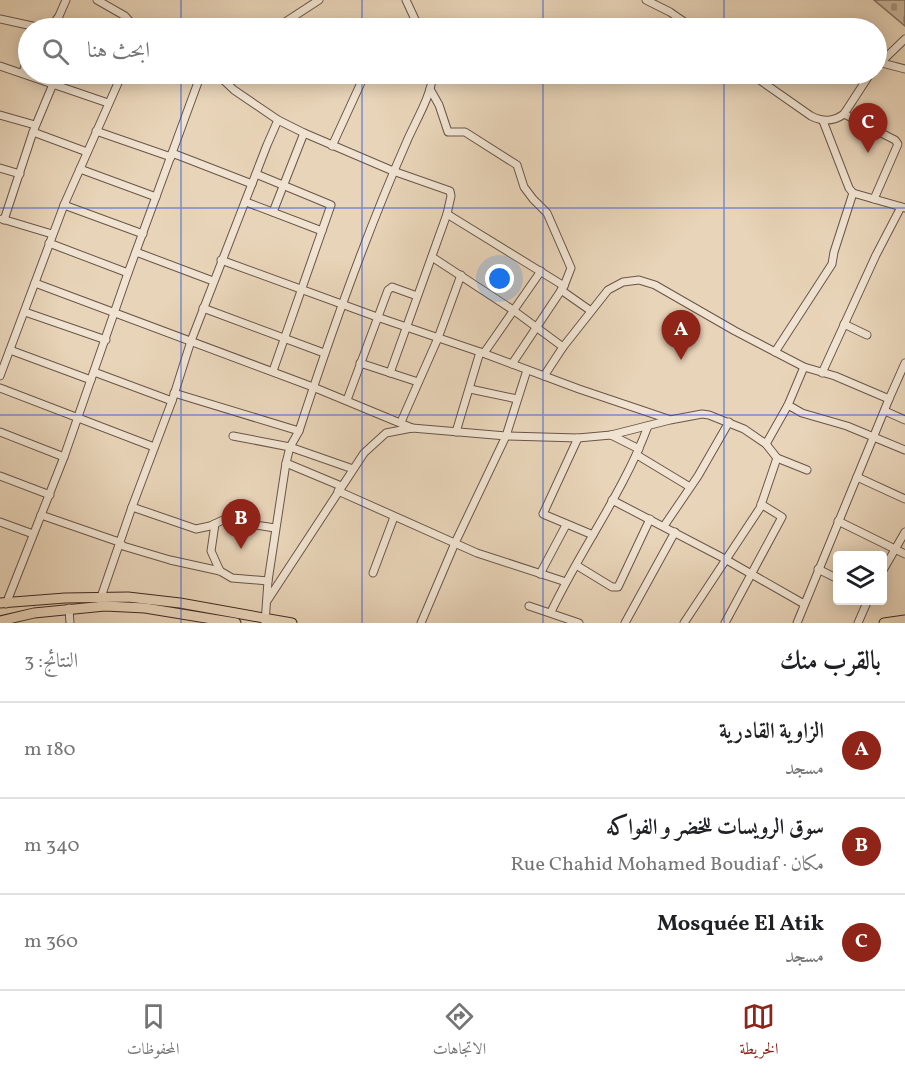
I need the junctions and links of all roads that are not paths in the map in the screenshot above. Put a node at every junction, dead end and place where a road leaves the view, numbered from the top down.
1 (66, 0) edge
2 (97, 0) edge
3 (319, 0) edge
4 (406, 0) edge
5 (646, 0) edge
6 (57, 18) edge
7 (127, 18) edge
8 (291, 18) edge
9 (414, 18) edge
10 (679, 18) edge
11 (0, 19) edge
12 (18, 23) edge
13 (905, 39) edge
14 (887, 57) edge
15 (0, 66) edge
16 (887, 66) edge
17 (905, 69) edge
18 (18, 71) edge
19 (53, 84) joint
20 (117, 84) edge
21 (197, 84) edge
22 (228, 84) edge
23 (360, 84) edge
24 (431, 84) edge
25 (765, 84) edge
26 (864, 84) edge
27 (430, 88) junction
28 (108, 103) junction
29 (0, 114) edge
30 (844, 114) junction
31 (278, 120) junction
32 (823, 121) junction
33 (34, 129) junction
34 (96, 130) junction
35 (304, 133) junction
36 (332, 146) junction
37 (87, 152) junction
38 (172, 155) junction
39 (0, 168) edge
40 (80, 169) junction
41 (393, 171) junction
42 (20, 174) junction
43 (256, 174) junction
44 (252, 184) junction
45 (283, 185) junction
46 (853, 193) junction
47 (156, 197) junction
48 (874, 199) junction
49 (246, 202) junction
50 (64, 205) junction
51 (903, 207) edge
52 (273, 212) junction
53 (447, 214) junction
54 (2, 219) edge
55 (322, 231) junction
56 (52, 234) junction
57 (143, 234) junction
58 (49, 243) junction
59 (136, 252) junction
60 (432, 256) junction
61 (221, 261) junction
62 (541, 271) junction
63 (129, 273) junction
64 (461, 275) junction
65 (213, 281) junction
66 (35, 283) junction
67 (563, 288) junction
68 (300, 289) junction
69 (417, 296) junction
70 (342, 305) junction
71 (203, 308) junction
72 (513, 310) junction
73 (116, 311) junction
74 (591, 311) junction
75 (25, 312) junction
76 (377, 317) junction
77 (844, 324) junction
78 (406, 327) junction
79 (535, 327) junction
80 (867, 336) dead end
81 (284, 338) junction
82 (438, 338) junction
83 (106, 340) junction
84 (190, 341) junction
85 (564, 347) junction
86 (0, 352) edge
87 (9, 352) junction
88 (775, 352) junction
89 (324, 353) junction
90 (482, 353) junction
91 (905, 362) edge
92 (360, 363) junction
93 (512, 364) junction
94 (804, 367) junction
95 (527, 370) junction
96 (273, 371) junction
97 (94, 372) junction
98 (390, 373) junction
99 (822, 373) junction
100 (0, 376) edge
101 (543, 376) junction
102 (91, 380) junction
103 (418, 382) junction
104 (313, 387) junction
105 (0, 388) edge
106 (470, 389) junction
107 (174, 393) junction
108 (517, 399) junction
109 (889, 399) junction
110 (346, 400) junction
111 (172, 401) junction
112 (788, 405) junction
113 (885, 411) junction
114 (77, 417) junction
115 (670, 420) junction
116 (905, 420) edge
117 (401, 422) junction
118 (729, 422) junction
119 (648, 426) junction
120 (412, 428) junction
121 (298, 431) junction
122 (0, 432) edge
123 (456, 432) junction
124 (611, 435) junction
125 (233, 436) dead end
126 (506, 436) junction
127 (875, 437) junction
128 (578, 438) junction
129 (766, 444) junction
130 (154, 447) junction
131 (290, 447) junction
132 (905, 450) edge
133 (638, 452) junction
134 (64, 457) junction
135 (777, 458) junction
136 (286, 463) junction
137 (353, 469) junction
138 (807, 470) dead end
139 (0, 476) edge
140 (857, 477) junction
141 (690, 487) junction
142 (340, 489) junction
143 (50, 495) junction
144 (905, 499) edge
145 (612, 500) junction
146 (761, 504) junction
147 (132, 507) junction
148 (41, 515) junction
149 (394, 517) junction
150 (650, 519) junction
151 (838, 521) junction
152 (0, 522) edge
153 (215, 524) junction
154 (566, 525) junction
155 (664, 526) junction
156 (275, 528) junction
157 (675, 532) junction
158 (905, 532) edge
159 (33, 534) junction
160 (593, 535) junction
161 (119, 542) junction
162 (455, 543) junction
163 (895, 548) junction
164 (905, 554) edge
165 (725, 559) junction
166 (887, 563) edge
167 (576, 565) junction
168 (818, 569) junction
169 (220, 571) junction
170 (373, 573) dead end
171 (540, 574) junction
172 (750, 574) junction
173 (833, 577) edge
174 (268, 581) junction
175 (566, 582) junction
176 (103, 600) junction
177 (267, 601) junction
178 (3, 603) edge
179 (804, 604) junction
180 (866, 605) edge
181 (529, 606) dead end
182 (69, 608) junction
183 (179, 608) junction
184 (551, 612) junction
185 (905, 620) edge
186 (0, 621) edge
187 (265, 621) edge
188 (70, 623) edge
189 (236, 623) edge
190 (292, 623) edge
191 (421, 623) edge
192 (579, 623) edge
193 (626, 623) edge
194 (684, 623) edge
195 (725, 623) edge
196 (797, 623) edge
197 (858, 623) edge
198 (884, 623) edge

1 - 6 street
2 - 7 street
3 - 8 street
4 - 9 street
5 - 10 street
11 - 12 street
13 - 14 street
15 - 18 street
16 - 17 street
19 - 28 street
19 - 33 street
20 - 28 street
21 - 38 street
22 - 31 street
23 - 36 street
24 - 27 street
25 - 32 street
26 - 30 street
27 - 41 street
27 - 67 street
28 - 34 street
29 - 33 street
30 - 32 street
30 - 48 street
31 - 35 street
31 - 43 street
32 - 46 street
33 - 37 street
33 - 42 street
34 - 37 street
34 - 38 street
35 - 36 street
35 - 45 street
36 - 41 street
37 - 40 street
38 - 44 street
38 - 47 street
39 - 42 street
40 - 47 street
40 - 50 street
41 - 53 street
41 - 70 street
42 - 54 street
43 - 44 street
43 - 45 street
44 - 49 street
45 - 52 street
45 - 55 street
46 - 48 street
46 - 88 street
47 - 57 street
48 - 51 street
49 - 52 street
49 - 61 street
50 - 56 street
50 - 57 street
51 - 77 street
52 - 55 street
53 - 60 street
53 - 62 street
54 - 56 street
55 - 68 street
56 - 58 street
57 - 59 street
58 - 63 street
58 - 66 street
59 - 63 street
59 - 65 street
60 - 64 street
60 - 69 street
61 - 65 street
61 - 68 street
62 - 67 street
62 - 72 street
63 - 73 street
64 - 72 street
64 - 82 street
65 - 71 street
66 - 73 street
66 - 75 street
67 - 74 street
67 - 79 street
68 - 70 street
68 - 81 street
69 - 76 street
69 - 78 street
70 - 76 street
70 - 89 street
71 - 81 street
71 - 84 street
72 - 79 street
72 - 90 street
73 - 83 street
73 - 84 street
74 - 85 street
74 - 88 street
75 - 83 street
75 - 87 street
76 - 78 street
76 - 92 street
77 - 80 street
77 - 99 street
78 - 82 street
78 - 98 street
79 - 85 street
79 - 93 street
81 - 89 street
81 - 96 street
82 - 90 street
82 - 103 street
83 - 97 street
84 - 96 street
84 - 107 street
85 - 101 street
86 - 87 street
87 - 100 street
87 - 102 street
88 - 94 street
89 - 104 street
90 - 93 street
90 - 106 street
91 - 109 street
92 - 98 street
92 - 110 street
93 - 95 street
94 - 99 street
94 - 112 street
95 - 101 street
95 - 108 street
96 - 104 street
97 - 102 street
97 - 111 street
98 - 103 street
99 - 109 street
101 - 115 street
102 - 114 street
103 - 117 street
104 - 110 street
104 - 121 street
105 - 114 street
106 - 108 street
106 - 123 street
107 - 111 street
107 - 121 street
108 - 126 street
109 - 113 street
110 - 117 street
111 - 130 street
112 - 127 street
112 - 129 street
113 - 116 street
113 - 127 street
114 - 130 street
114 - 134 street
115 - 118 street
115 - 119 street
117 - 120 street
118 - 129 street
118 - 141 street
119 - 124 street
119 - 133 street
120 - 123 street
120 - 137 street
121 - 131 street
122 - 134 street
123 - 126 street
124 - 128 street
124 - 133 street
125 - 131 street
126 - 128 street
126 - 162 street
127 - 132 street
127 - 140 street
128 - 154 street
129 - 135 street
130 - 147 street
131 - 136 street
131 - 137 street
133 - 141 street
133 - 145 street
134 - 143 street
135 - 138 street
135 - 146 street
136 - 142 street
136 - 156 street
137 - 142 street
139 - 143 street
140 - 144 street
140 - 151 street
141 - 155 street
142 - 149 street
142 - 177 street
143 - 148 street
145 - 150 street
145 - 160 street
146 - 165 street
146 - 172 street
147 - 153 street
147 - 161 street
148 - 159 street
148 - 161 street
149 - 162 street
149 - 170 street
150 - 155 street
150 - 167 street
151 - 163 street
151 - 168 street
152 - 159 street
153 - 156 street
153 - 169 street
154 - 160 street
154 - 171 street
155 - 157 street
156 - 174 street
157 - 165 street
157 - 193 street
158 - 163 street
159 - 178 street
160 - 167 street
161 - 169 street
161 - 176 street
162 - 171 street
162 - 191 street
163 - 164 street
163 - 166 street
165 - 172 street
165 - 194 street
167 - 175 street
168 - 173 street
168 - 179 street
169 - 174 street
171 - 175 street
172 - 179 street
172 - 195 street
174 - 177 street
175 - 184 street
176 - 178 main road
176 - 182 main road
176 - 183 main road
177 - 187 street
179 - 196 street
180 - 197 street
181 - 184 street
182 - 186 main road
182 - 188 street
183 - 187 main road
183 - 189 main road
184 - 192 street
185 - 198 main road
187 - 190 main road

